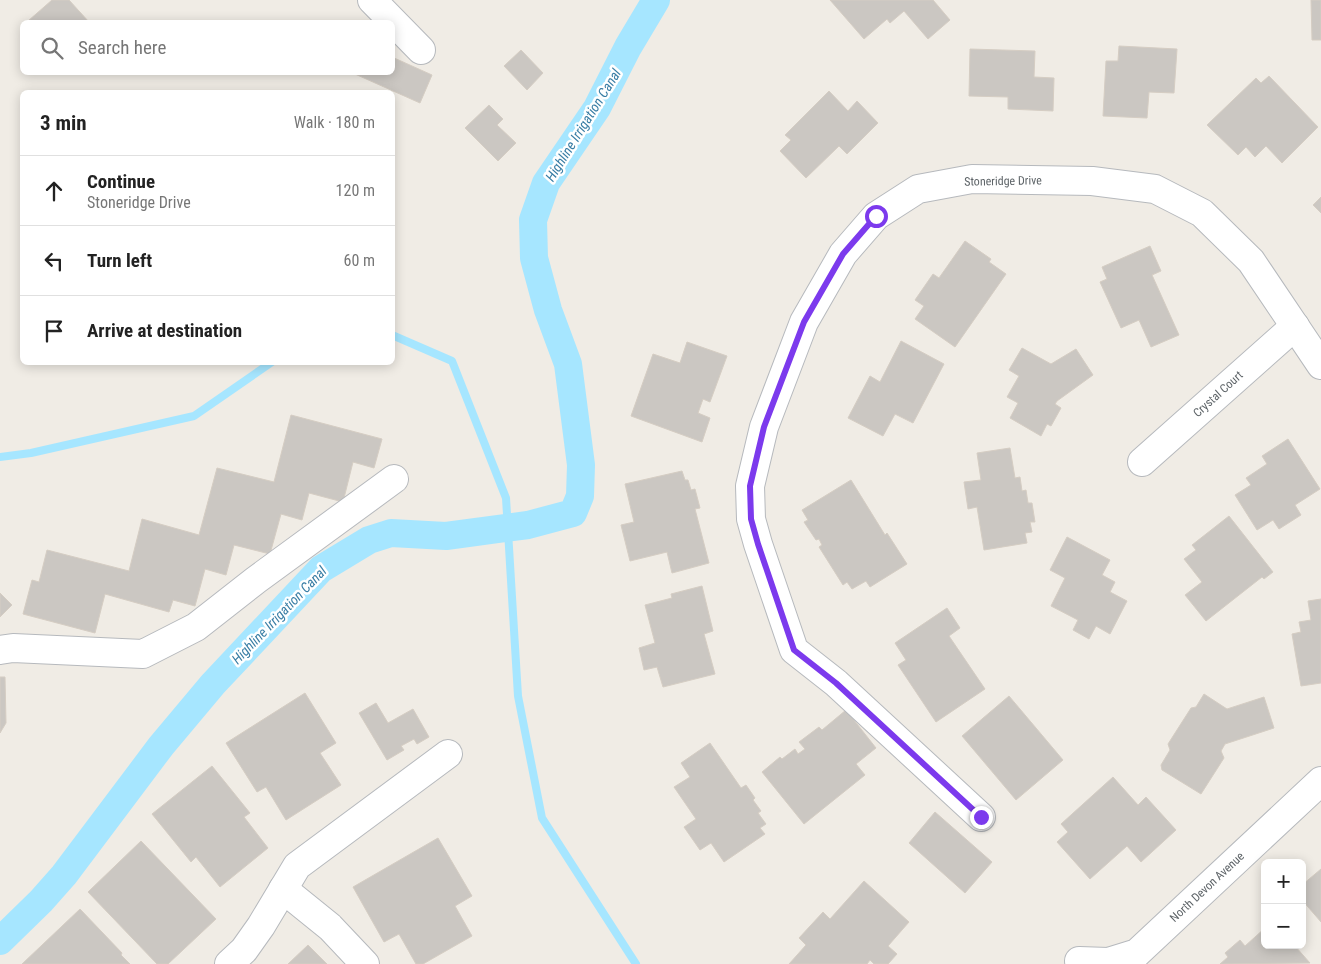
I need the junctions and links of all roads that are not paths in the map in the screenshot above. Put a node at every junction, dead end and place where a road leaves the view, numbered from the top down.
1 (372, 0) edge
2 (392, 20) edge
3 (395, 23) edge
4 (421, 50) dead end
5 (1295, 326) junction
6 (1321, 365) edge
7 (1142, 462) dead end
8 (394, 478) dead end
9 (0, 650) edge
10 (448, 754) dead end
11 (1321, 781) edge
12 (981, 817) dead end
13 (283, 889) junction
14 (1079, 961) dead end
15 (229, 964) edge
16 (365, 964) edge

1 - 2 street
3 - 4 street
5 - 6 street, Stoneridge Drive
5 - 7 street, Crystal Court
5 - 12 street, Stoneridge Drive
8 - 9 street
10 - 13 street
11 - 14 street, North Devon Avenue
13 - 15 street
13 - 16 street

